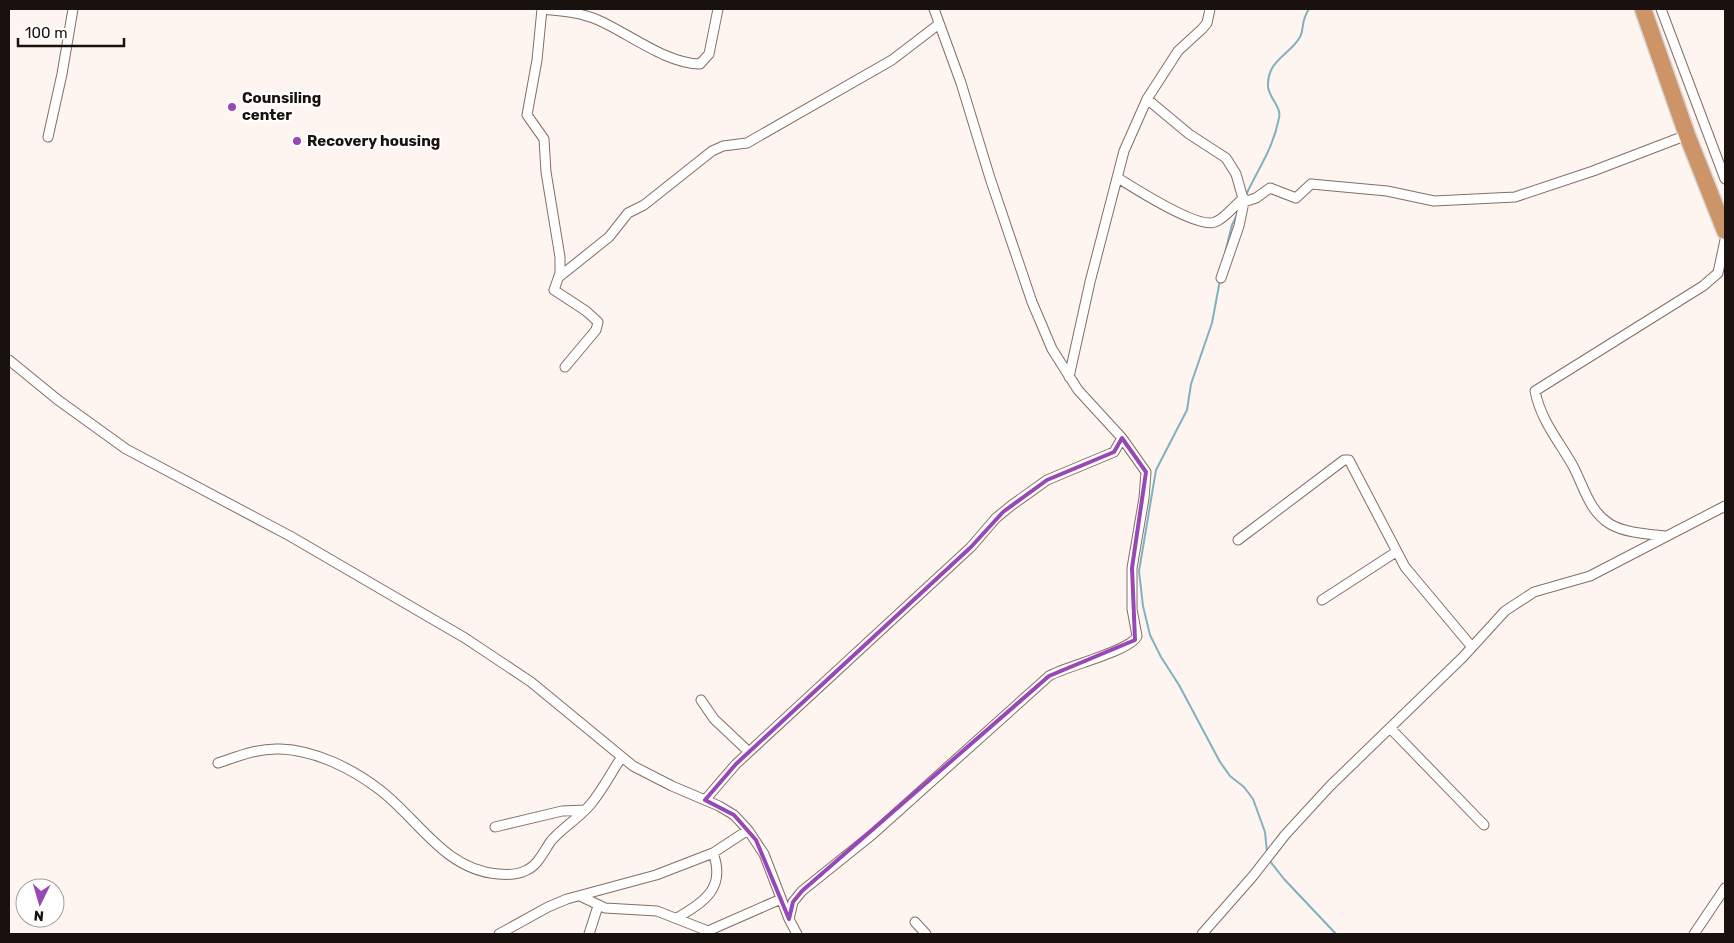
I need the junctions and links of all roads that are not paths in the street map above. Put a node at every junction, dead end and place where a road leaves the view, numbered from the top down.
1 (73, 9) edge
2 (542, 9) edge
3 (718, 9) edge
4 (934, 9) edge
5 (1210, 9) edge
6 (1642, 9) edge
7 (1661, 9) edge
8 (939, 24) junction
9 (1147, 99) junction
10 (1687, 135) junction
11 (48, 137) dead end
12 (1118, 178) junction
13 (1725, 179) edge
14 (1244, 200) junction
15 (1725, 231) edge
16 (1725, 240) edge
17 (559, 277) junction
18 (1220, 278) dead end
19 (9, 360) edge
20 (565, 367) dead end
21 (1069, 377) junction
22 (1122, 438) junction
23 (1725, 506) edge
24 (1666, 536) junction
25 (1238, 540) dead end
26 (1396, 552) junction
27 (1322, 600) dead end
28 (1472, 647) junction
29 (702, 700) dead end
30 (1390, 728) junction
31 (749, 752) junction
32 (621, 758) junction
33 (218, 762) dead end
34 (705, 800) junction
35 (586, 810) junction
36 (1484, 824) dead end
37 (495, 827) dead end
38 (748, 830) junction
39 (713, 852) junction
40 (1725, 888) edge
41 (580, 896) junction
42 (781, 899) junction
43 (598, 906) junction
44 (677, 918) junction
45 (789, 919) junction
46 (915, 922) dead end
47 (500, 934) edge
48 (589, 934) edge
49 (797, 934) edge
50 (926, 934) edge
51 (1202, 934) edge
52 (1694, 934) edge

1 - 11 street
2 - 3 street
2 - 17 street
4 - 8 street
5 - 9 street
6 - 10 highway
7 - 13 street
8 - 17 street
8 - 21 street
9 - 12 street
9 - 14 street
10 - 14 street
10 - 15 highway
12 - 14 street
12 - 21 street
14 - 18 street
16 - 24 street
17 - 20 street
19 - 32 street
21 - 22 street
22 - 31 street
22 - 45 street
23 - 24 street
24 - 28 street
25 - 26 street
26 - 27 street
26 - 28 street
28 - 30 street
29 - 31 street
30 - 36 street
30 - 51 street
31 - 34 street
32 - 34 street
32 - 35 street
33 - 35 street
34 - 38 street
35 - 37 street
38 - 39 street
38 - 42 street
39 - 41 street
39 - 44 street
40 - 52 street
41 - 43 street
41 - 47 street
42 - 44 street
42 - 45 street
43 - 44 street
43 - 48 street
45 - 49 street
46 - 50 street

